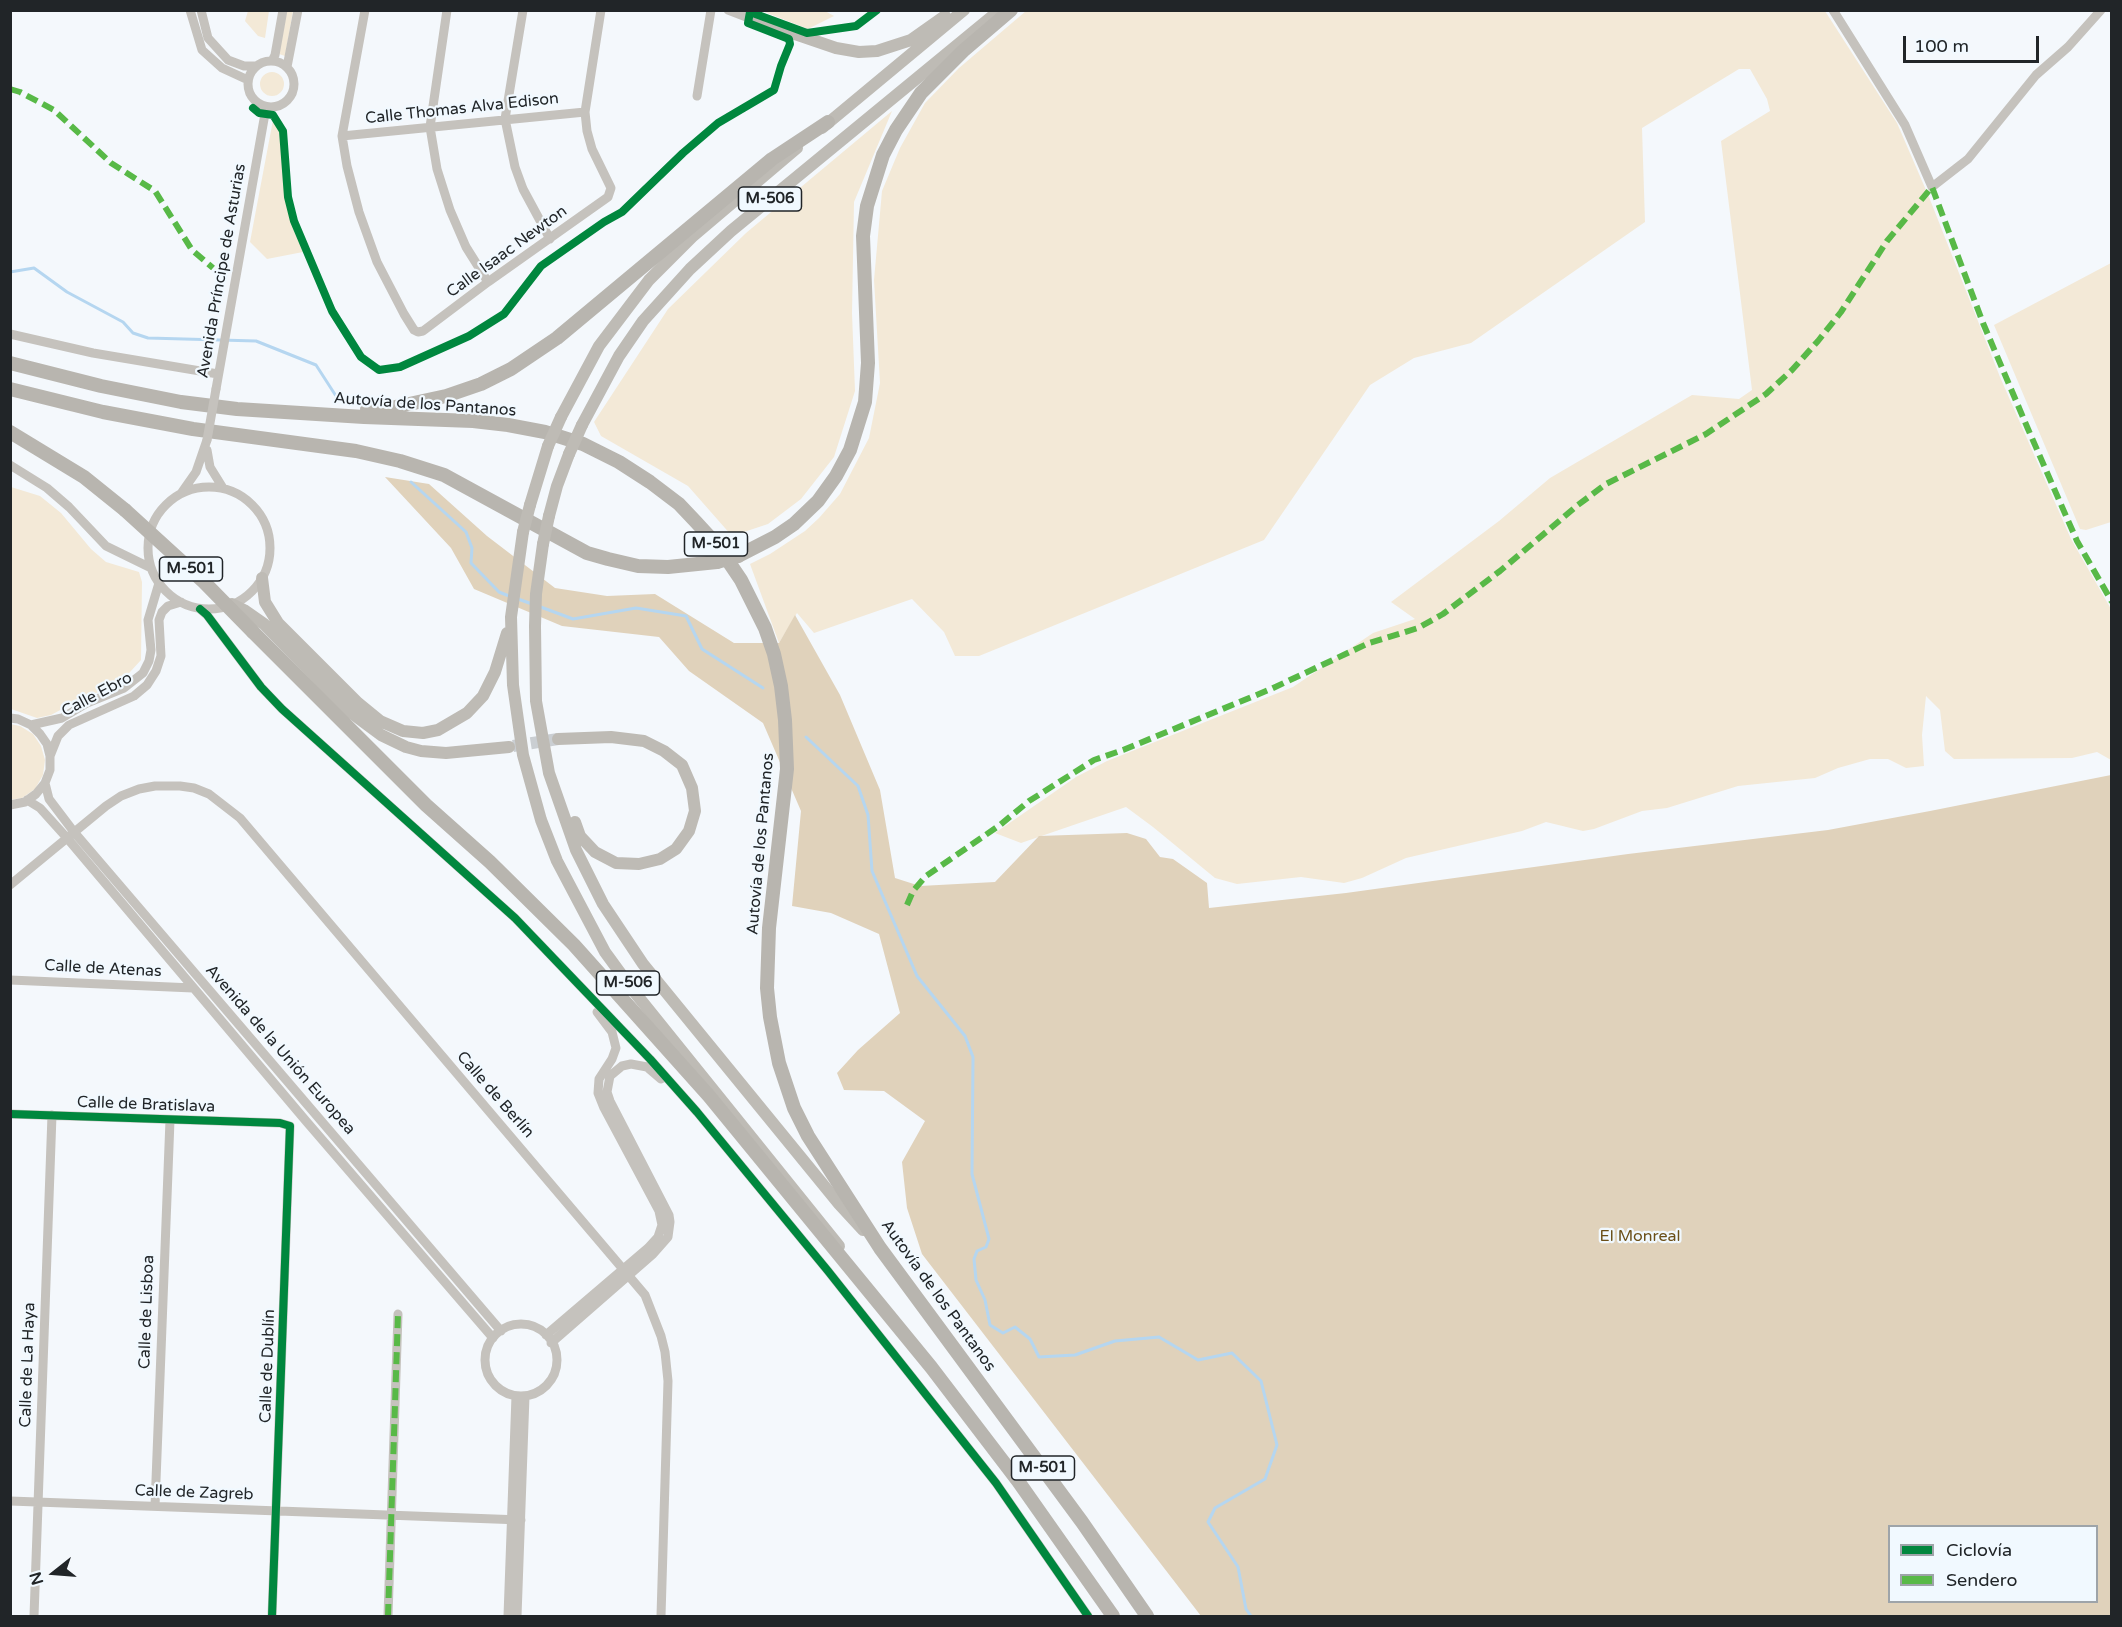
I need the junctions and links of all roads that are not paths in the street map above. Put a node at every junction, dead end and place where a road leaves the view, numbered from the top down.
1 (190, 10) edge
2 (201, 10) edge
3 (283, 10) edge
4 (298, 10) edge
5 (365, 10) edge
6 (447, 10) edge
7 (523, 10) edge
8 (601, 10) edge
9 (711, 10) edge
10 (728, 10) edge
11 (954, 10) edge
12 (964, 10) edge
13 (1000, 10) edge
14 (1011, 10) edge
15 (1833, 10) edge
16 (2101, 10) edge
17 (754, 20) joint
18 (272, 61) junction
19 (256, 66) junction
20 (287, 67) junction
21 (248, 80) junction
22 (697, 96) dead end
23 (266, 108) junction
24 (585, 112) junction
25 (505, 119) junction
26 (828, 122) junction
27 (430, 127) junction
28 (342, 136) junction
29 (550, 239) junction
30 (488, 282) junction
31 (10, 334) edge
32 (10, 363) edge
33 (218, 374) junction
34 (10, 389) edge
35 (237, 409) junction
36 (10, 432) edge
37 (207, 440) junction
38 (10, 465) edge
39 (223, 488) junction
40 (180, 494) junction
41 (151, 568) junction
42 (262, 578) junction
43 (159, 583) junction
44 (181, 602) junction
45 (232, 604) junction
46 (200, 609) junction
47 (511, 617) junction
48 (10, 718) edge
49 (31, 725) junction
50 (558, 739) tunnel mouth
51 (509, 747) tunnel mouth
52 (50, 756) junction
53 (549, 773) junction
54 (45, 783) junction
55 (27, 800) junction
56 (10, 805) edge
57 (70, 835) junction
58 (10, 885) edge
59 (556, 961) junction
60 (10, 980) edge
61 (193, 988) junction
62 (292, 1105) junction
63 (697, 1112) junction
64 (10, 1114) edge
65 (52, 1115) junction
66 (170, 1119) junction
67 (306, 1121) junction
68 (285, 1124) junction
69 (880, 1248) junction
70 (627, 1271) junction
71 (871, 1291) junction
72 (399, 1314) dead end
73 (501, 1330) junction
74 (493, 1338) junction
75 (549, 1339) junction
76 (521, 1396) junction
77 (10, 1501) edge
78 (38, 1502) junction
79 (155, 1506) junction
80 (276, 1511) junction
81 (392, 1515) junction
82 (516, 1519) junction
83 (34, 1617) edge
84 (273, 1617) edge
85 (388, 1617) edge
86 (508, 1617) edge
87 (517, 1617) edge
88 (661, 1617) edge
89 (1088, 1617) edge
90 (1113, 1617) edge
91 (1147, 1617) edge

1 - 21 street
2 - 19 street
3 - 18 street
4 - 20 street
5 - 28 street
6 - 27 street
7 - 25 street
8 - 24 street
9 - 22 street
10 - 17 street
11 - 17 main road
12 - 26 main road, M-506
13 - 53 main road, M-506, bridge
14 - 34 highway, bridge
15 - 16 street
18 - 19 street
18 - 20 street
19 - 21 street
20 - 23 street
21 - 23 street
23 - 33 street, Avenida Príncipe de Asturias
24 - 25 street, Calle Thomas Alva Edison
24 - 29 street, Calle Isaac Newton
25 - 27 street, Calle Thomas Alva Edison
25 - 29 street
26 - 35 highway
26 - 47 main road, M-506, bridge
27 - 28 street, Calle Thomas Alva Edison
27 - 30 street
28 - 30 street, Calle Isaac Newton
29 - 30 street, Calle Isaac Newton
31 - 33 street
32 - 35 highway, Autovía de los Pantanos / M-501
33 - 37 street, Avenida Príncipe de Asturias, bridge
35 - 69 highway, Autovía de los Pantanos / M-501
36 - 71 highway, M-501, bridge
37 - 39 street, Avenida Príncipe de Asturias
37 - 40 street, Avenida Príncipe de Asturias
38 - 41 street
39 - 40 street
39 - 42 street
40 - 41 street
41 - 43 street
42 - 45 street
42 - 47 main road
43 - 44 street
43 - 49 street, Calle Ebro
44 - 46 street
44 - 52 street, Calle Ebro
45 - 46 street
45 - 51 main road
46 - 59 street
47 - 71 main road, M-506
48 - 49 street
49 - 52 street
50 - 53 main road
52 - 54 street
53 - 69 main road, M-506
54 - 55 street
54 - 57 street, Avenida de la Unión Europea
55 - 56 street
55 - 57 street, Avenida de la Unión Europea
57 - 58 street, Calle de Berlín
57 - 61 street, Avenida de la Unión Europea
57 - 70 street, Calle de Berlín
57 - 73 street, Avenida de la Unión Europea
59 - 63 street
59 - 70 street
60 - 61 street, Calle de Atenas
61 - 62 street, Avenida de la Unión Europea
62 - 67 street, Avenida de la Unión Europea
62 - 68 street, Calle de Dublín
63 - 70 street
63 - 89 street
64 - 65 street, Calle de Bratislava
65 - 66 street, Calle de Bratislava
65 - 78 street, Calle de La Haya
66 - 68 street, Calle de Bratislava
66 - 79 street, Calle de Lisboa
67 - 68 street, Calle de Bratislava
67 - 74 street, Avenida de la Unión Europea
68 - 80 street, Calle de Dublín
69 - 91 highway, Autovía de los Pantanos / M-501
70 - 75 street
70 - 88 street, Calle de Berlín
71 - 90 highway, M-501
72 - 81 street
73 - 74 street
73 - 75 street
74 - 76 street
75 - 76 street
76 - 82 street
77 - 78 street, Calle de Zagreb
78 - 79 street, Calle de Zagreb
78 - 83 street, Calle de La Haya
79 - 80 street, Calle de Zagreb
80 - 81 street, Calle de Zagreb
80 - 84 street, Calle de Dublín
81 - 82 street, Calle de Zagreb
81 - 85 street
82 - 86 street
82 - 87 street

